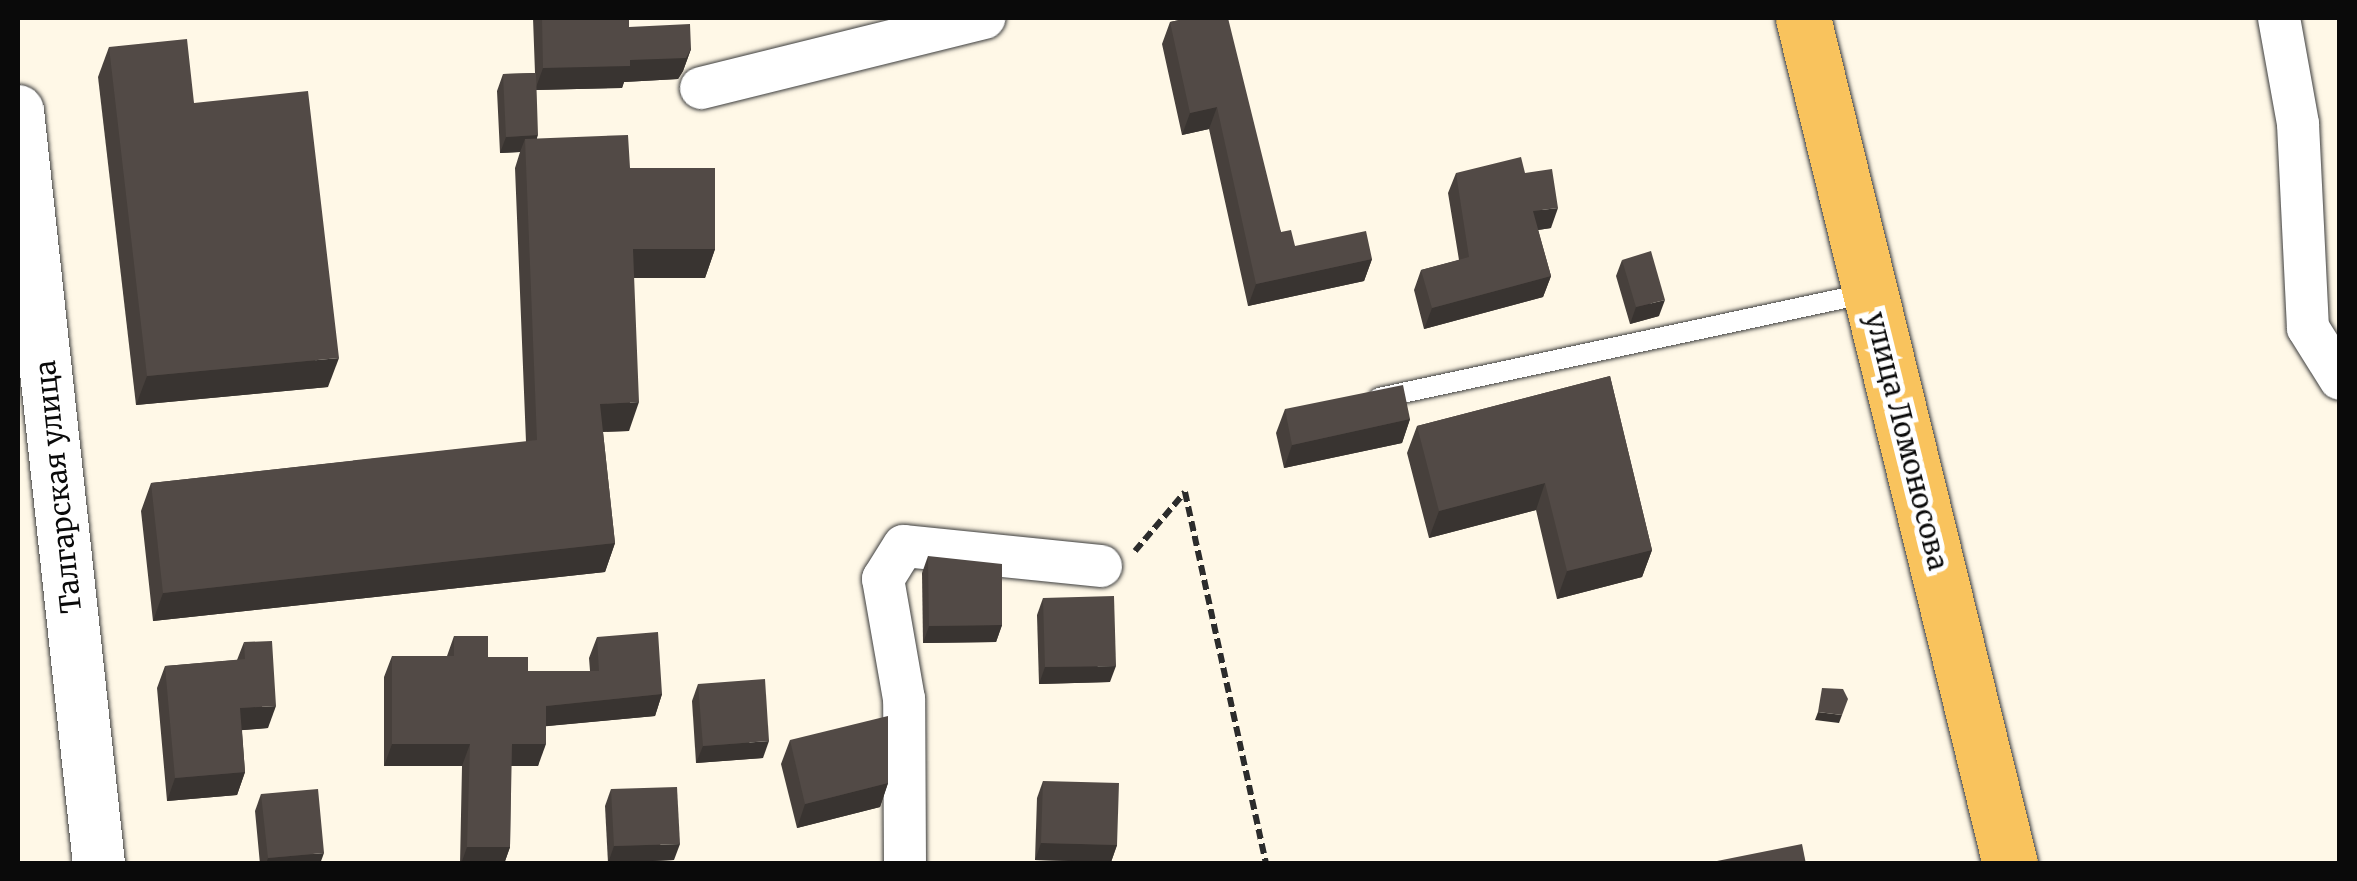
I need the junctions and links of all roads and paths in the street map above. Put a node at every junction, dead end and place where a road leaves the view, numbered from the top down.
1 (984, 18) edge
2 (1804, 18) edge
3 (2279, 18) edge
4 (701, 88) dead end
5 (18, 111) edge
6 (1870, 292) junction
7 (2340, 378) edge
8 (1347, 405) edge
9 (1101, 566) joint
10 (99, 864) edge
11 (905, 864) edge
12 (1266, 864) edge
13 (2010, 864) edge

1 - 4 street
2 - 6 main road, улица Ломоносова
3 - 7 street
5 - 10 street, Талгарская улица
6 - 8 lane
6 - 13 main road, улица Ломоносова
9 - 11 street
9 - 12 path

